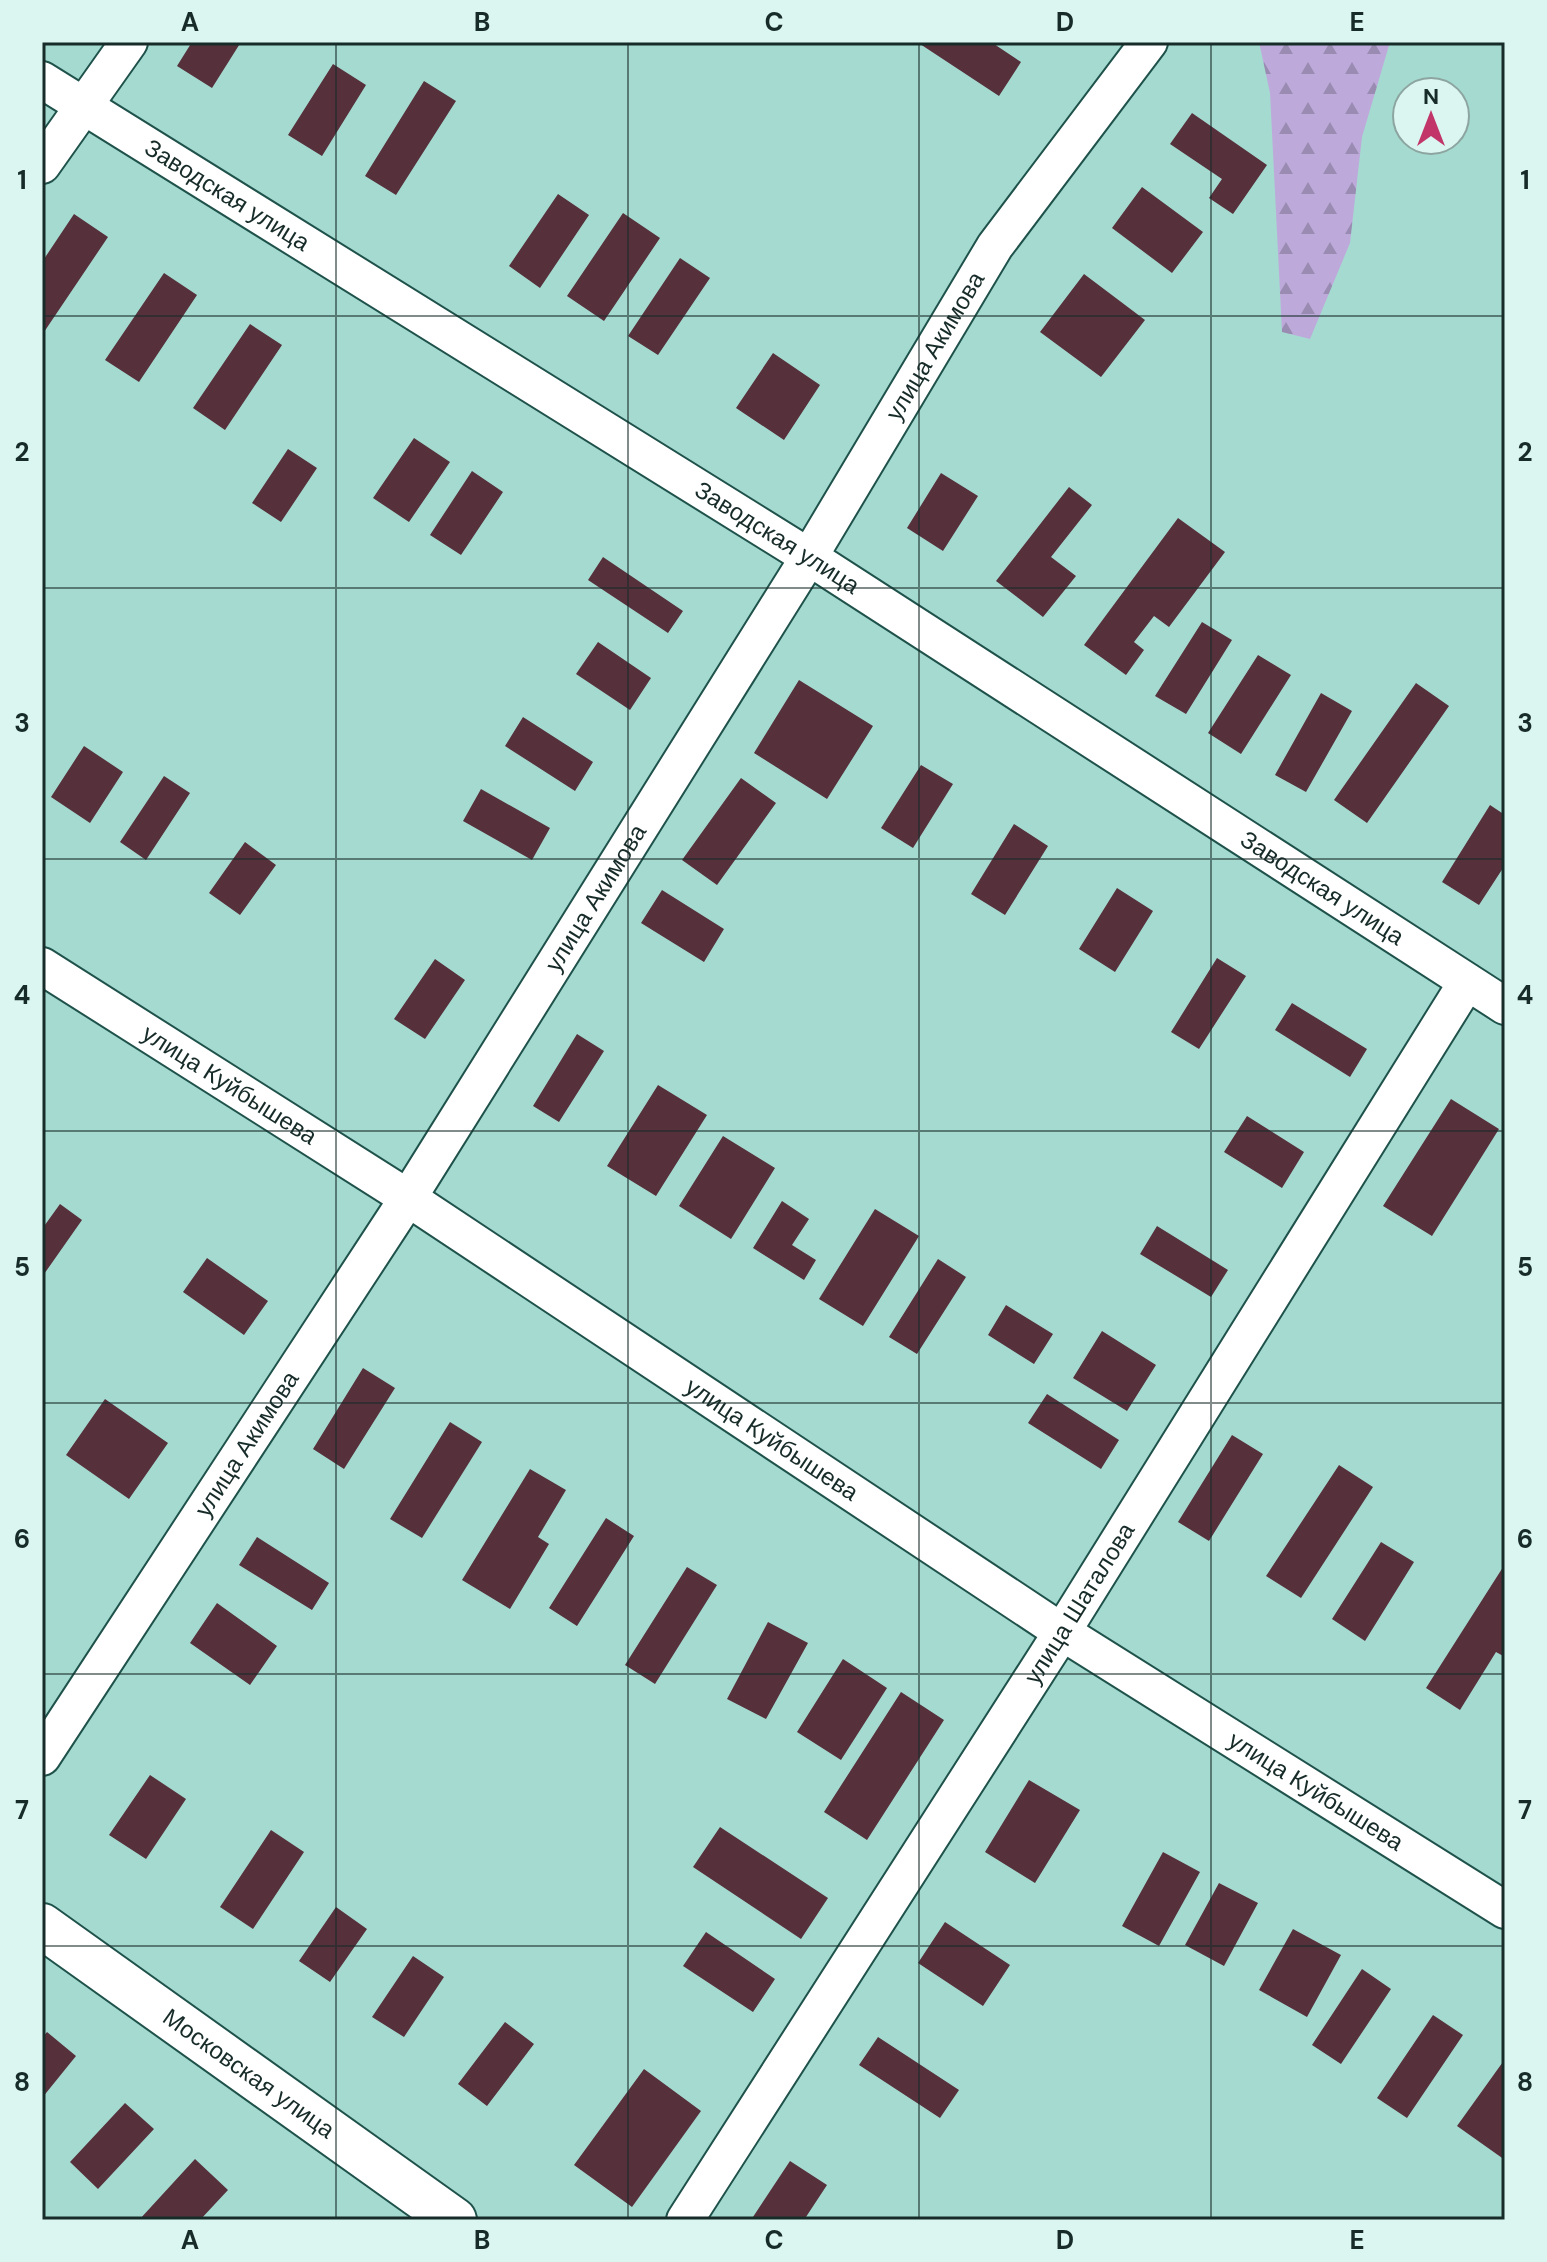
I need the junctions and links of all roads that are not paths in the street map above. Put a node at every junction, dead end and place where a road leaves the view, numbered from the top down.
1 (129, 42) edge
2 (1149, 42) edge
3 (42, 80) edge
4 (84, 106) junction
5 (42, 165) edge
6 (809, 557) junction
7 (42, 966) edge
8 (1467, 982) junction
9 (1505, 1006) edge
10 (408, 1198) junction
11 (1062, 1632) junction
12 (42, 1757) edge
13 (1505, 1910) edge
14 (42, 1926) edge
15 (454, 2220) edge
16 (685, 2220) edge

1 - 4 street
2 - 6 street, улица Акимова
3 - 4 street, Заводская улица
4 - 5 street
4 - 6 street, Заводская улица
6 - 8 street, Заводская улица
6 - 10 street, улица Акимова
7 - 10 street, улица Куйбышева
8 - 9 street, Заводская улица
8 - 11 street, улица Шаталова
10 - 11 street, улица Куйбышева
10 - 12 street, улица Акимова
11 - 13 street, улица Куйбышева
11 - 16 street, улица Шаталова
14 - 15 street, Московская улица

